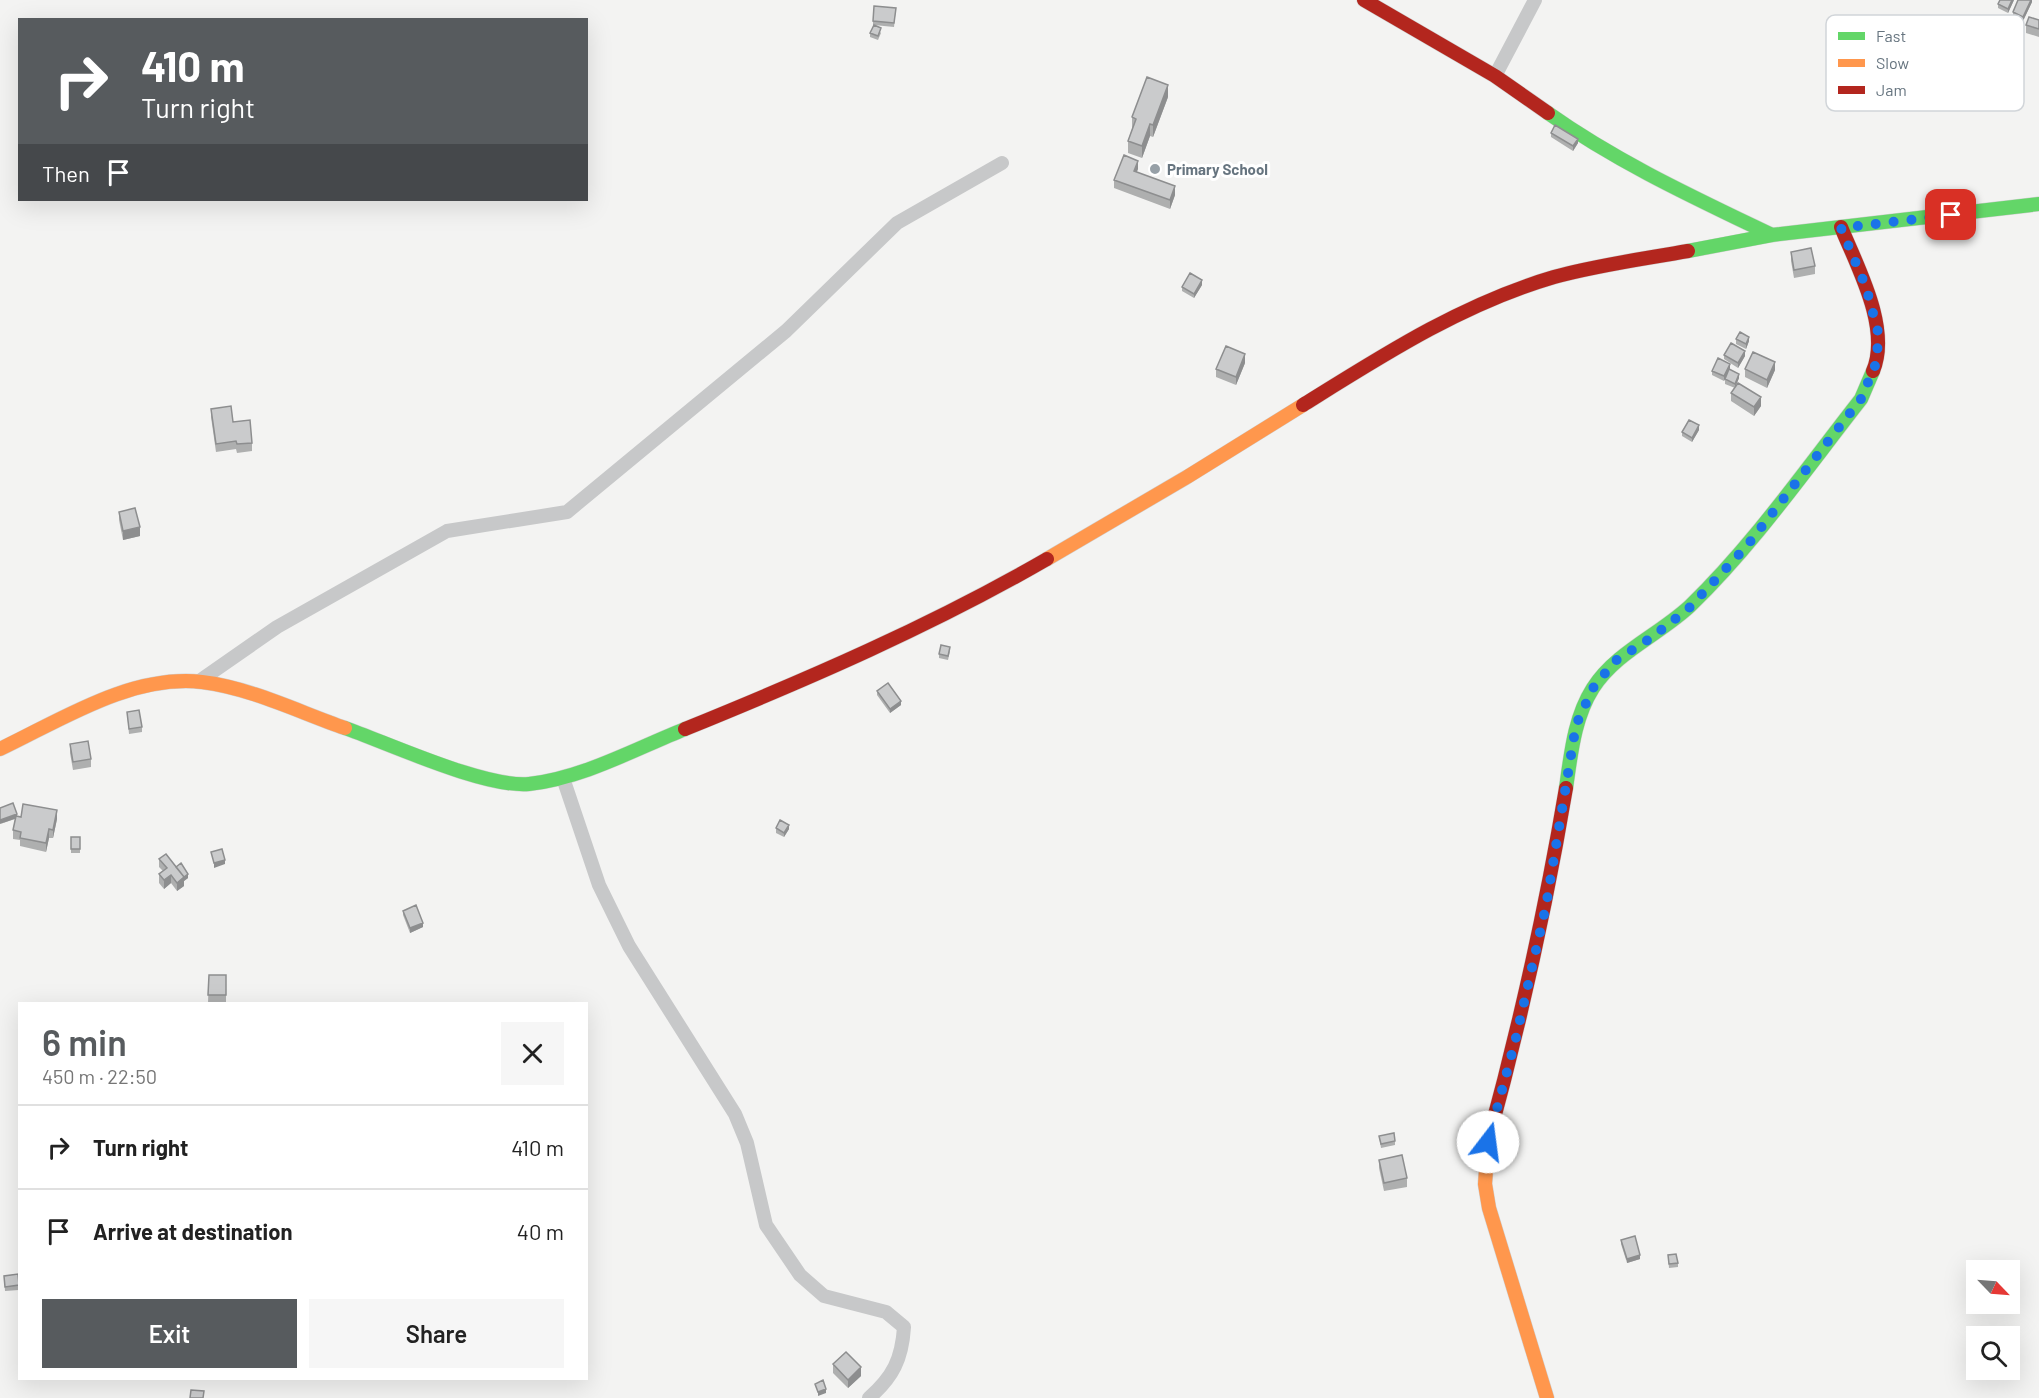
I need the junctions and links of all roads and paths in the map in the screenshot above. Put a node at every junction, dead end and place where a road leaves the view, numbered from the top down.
1 (1364, 0) edge
2 (1535, 0) edge
3 (1495, 76) junction
4 (1002, 163) dead end
5 (2039, 204) edge
6 (1841, 228) junction
7 (1772, 235) junction
8 (198, 682) junction
9 (0, 749) edge
10 (563, 778) junction
11 (869, 1398) edge
12 (1547, 1398) edge

1 - 3 main road
2 - 3 street
3 - 7 main road
4 - 8 street
5 - 6 main road
6 - 7 main road
6 - 12 main road
7 - 10 main road
8 - 9 main road
8 - 10 main road
10 - 11 street

